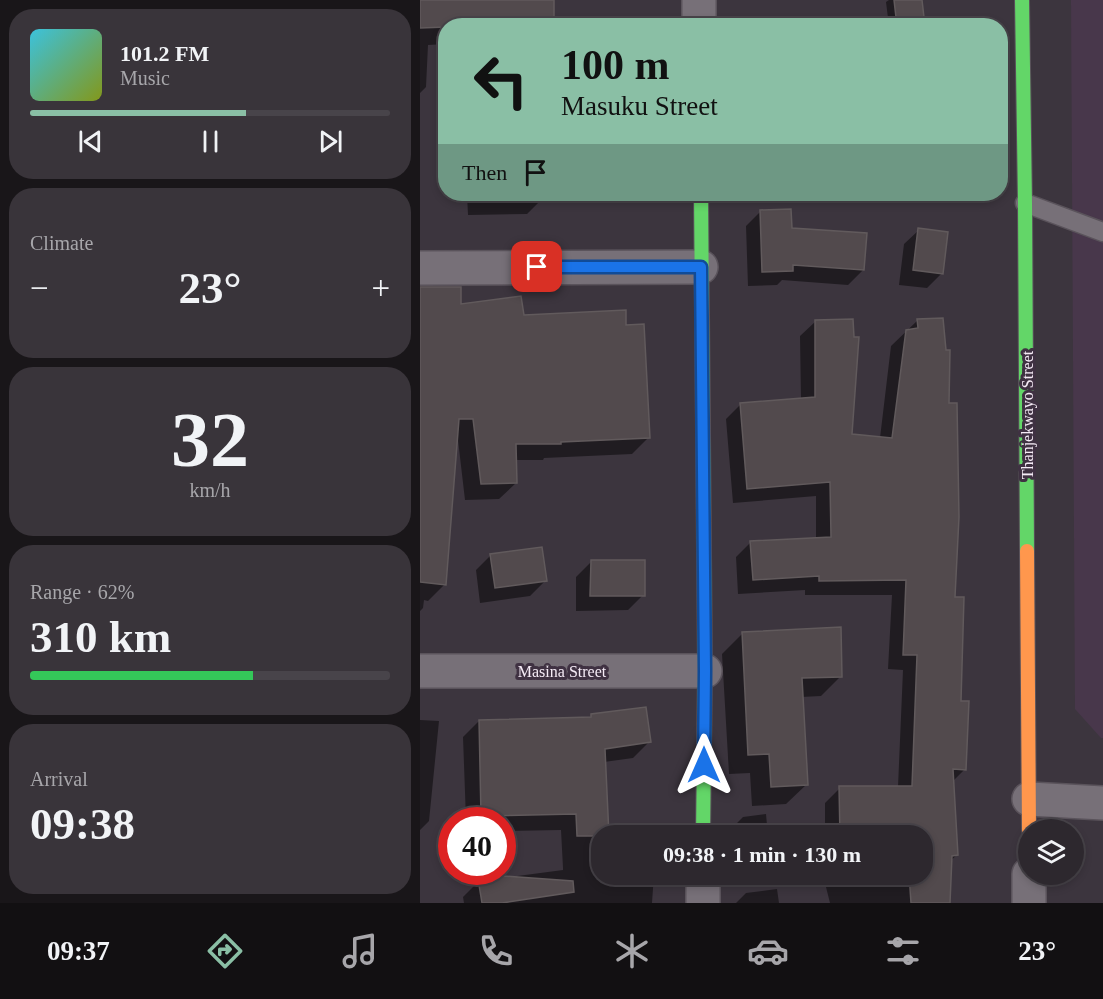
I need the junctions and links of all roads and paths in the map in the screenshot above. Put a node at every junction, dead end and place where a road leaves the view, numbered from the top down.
1 (699, 0) edge
2 (1022, 0) edge
3 (699, 18) edge
4 (701, 201) edge
5 (1025, 203) junction
6 (1103, 232) edge
7 (701, 267) junction
8 (420, 268) edge
9 (420, 671) edge
10 (705, 671) junction
11 (1103, 802) edge
12 (1029, 814) edge
13 (703, 825) edge
14 (703, 885) edge
15 (1029, 885) edge
16 (703, 903) edge
17 (1029, 903) edge

1 - 3 street
2 - 5 street, Thanjekwayo Street
4 - 7 street
5 - 6 lane
5 - 12 street, Thanjekwayo Street
7 - 8 street
7 - 10 street
9 - 10 street, Masina Street
10 - 13 street
11 - 12 street
14 - 16 street
15 - 17 street

